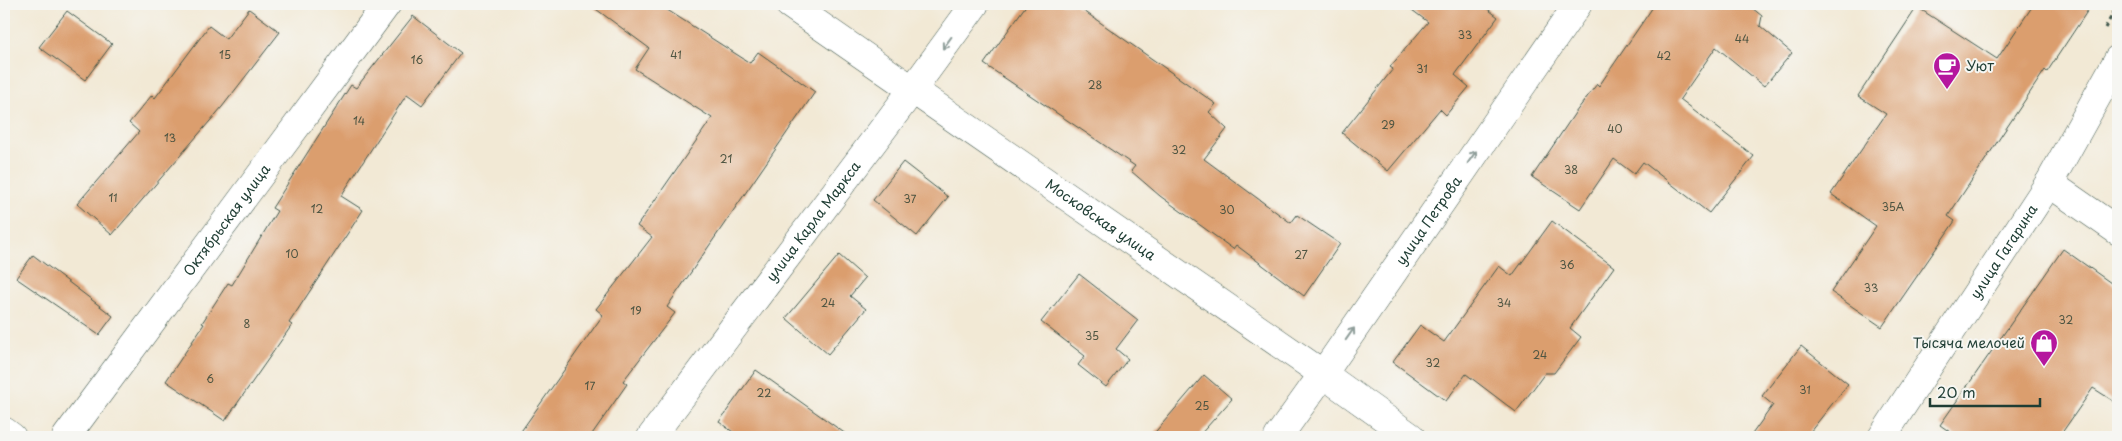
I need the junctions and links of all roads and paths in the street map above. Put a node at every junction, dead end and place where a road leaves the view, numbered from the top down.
1 (387, 4) edge
2 (789, 4) edge
3 (975, 4) edge
4 (1578, 4) edge
5 (2109, 22) dead end
6 (2114, 24) dead end
7 (2118, 59) edge
8 (913, 89) junction
9 (2049, 183) junction
10 (2118, 230) edge
11 (1323, 374) junction
12 (4, 431) edge
13 (12, 437) edge
14 (66, 437) edge
15 (651, 437) edge
16 (1278, 437) edge
17 (1411, 437) edge
18 (1882, 437) edge

1 - 14 street, Октябрьская улица
2 - 8 street, Московская улица
3 -> 8 street, улица Карла Маркса
11 -> 4 street, улица Петрова
5 - 6 path
7 - 9 street, улица Гагарина
8 - 11 street, Московская улица
8 - 15 street, улица Карла Маркса
9 - 10 street
9 - 18 street, улица Гагарина
11 - 16 street, улица Петрова
11 - 17 street, Московская улица
12 - 13 street

